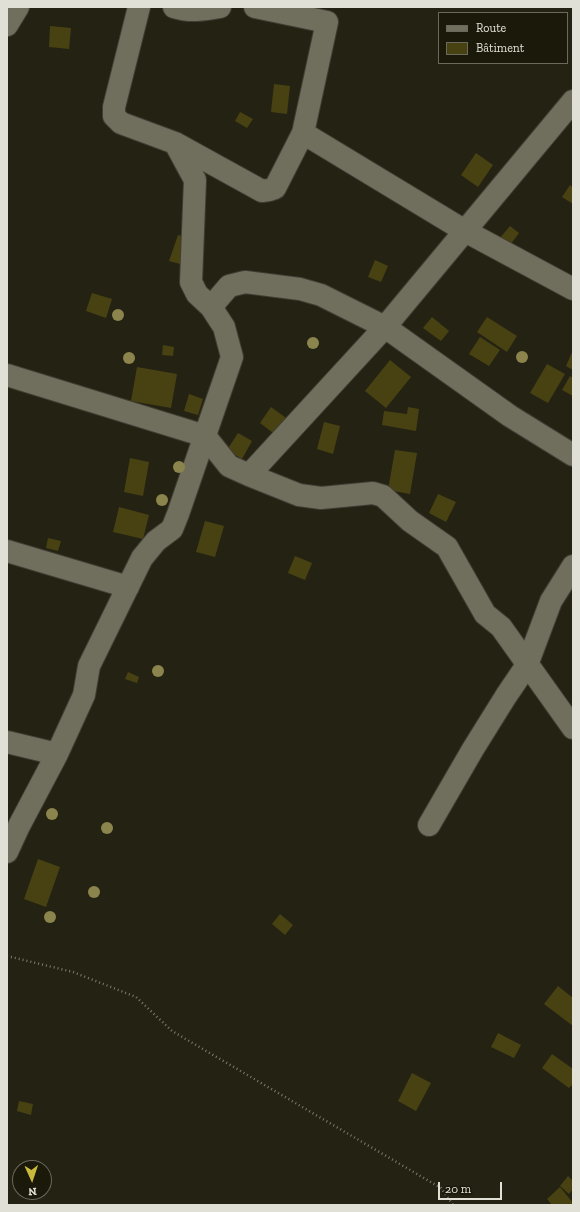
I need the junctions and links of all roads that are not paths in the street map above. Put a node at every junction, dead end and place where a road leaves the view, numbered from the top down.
1 (18, 7) edge
2 (139, 7) edge
3 (174, 7) edge
4 (220, 7) edge
5 (255, 7) edge
6 (7, 25) edge
7 (573, 101) edge
8 (303, 133) junction
9 (175, 144) junction
10 (465, 231) junction
11 (573, 289) edge
12 (211, 307) junction
13 (385, 327) junction
14 (7, 374) edge
15 (205, 436) junction
16 (573, 455) edge
17 (249, 475) junction
18 (7, 550) edge
19 (573, 566) edge
20 (128, 587) junction
21 (528, 665) junction
22 (573, 728) edge
23 (7, 742) edge
24 (57, 754) junction
25 (428, 825) dead end
26 (7, 852) edge

1 - 6 street
2 - 9 street
3 - 4 street
5 - 8 street
7 - 10 street
8 - 9 street
8 - 10 street
9 - 12 street
10 - 11 street
10 - 13 street
12 - 13 street
12 - 15 street
13 - 16 street
13 - 17 street
14 - 15 street
15 - 17 street
15 - 20 street
17 - 21 street
18 - 20 street
19 - 21 street
20 - 24 street
21 - 22 street
21 - 25 street
23 - 24 street
24 - 26 street

